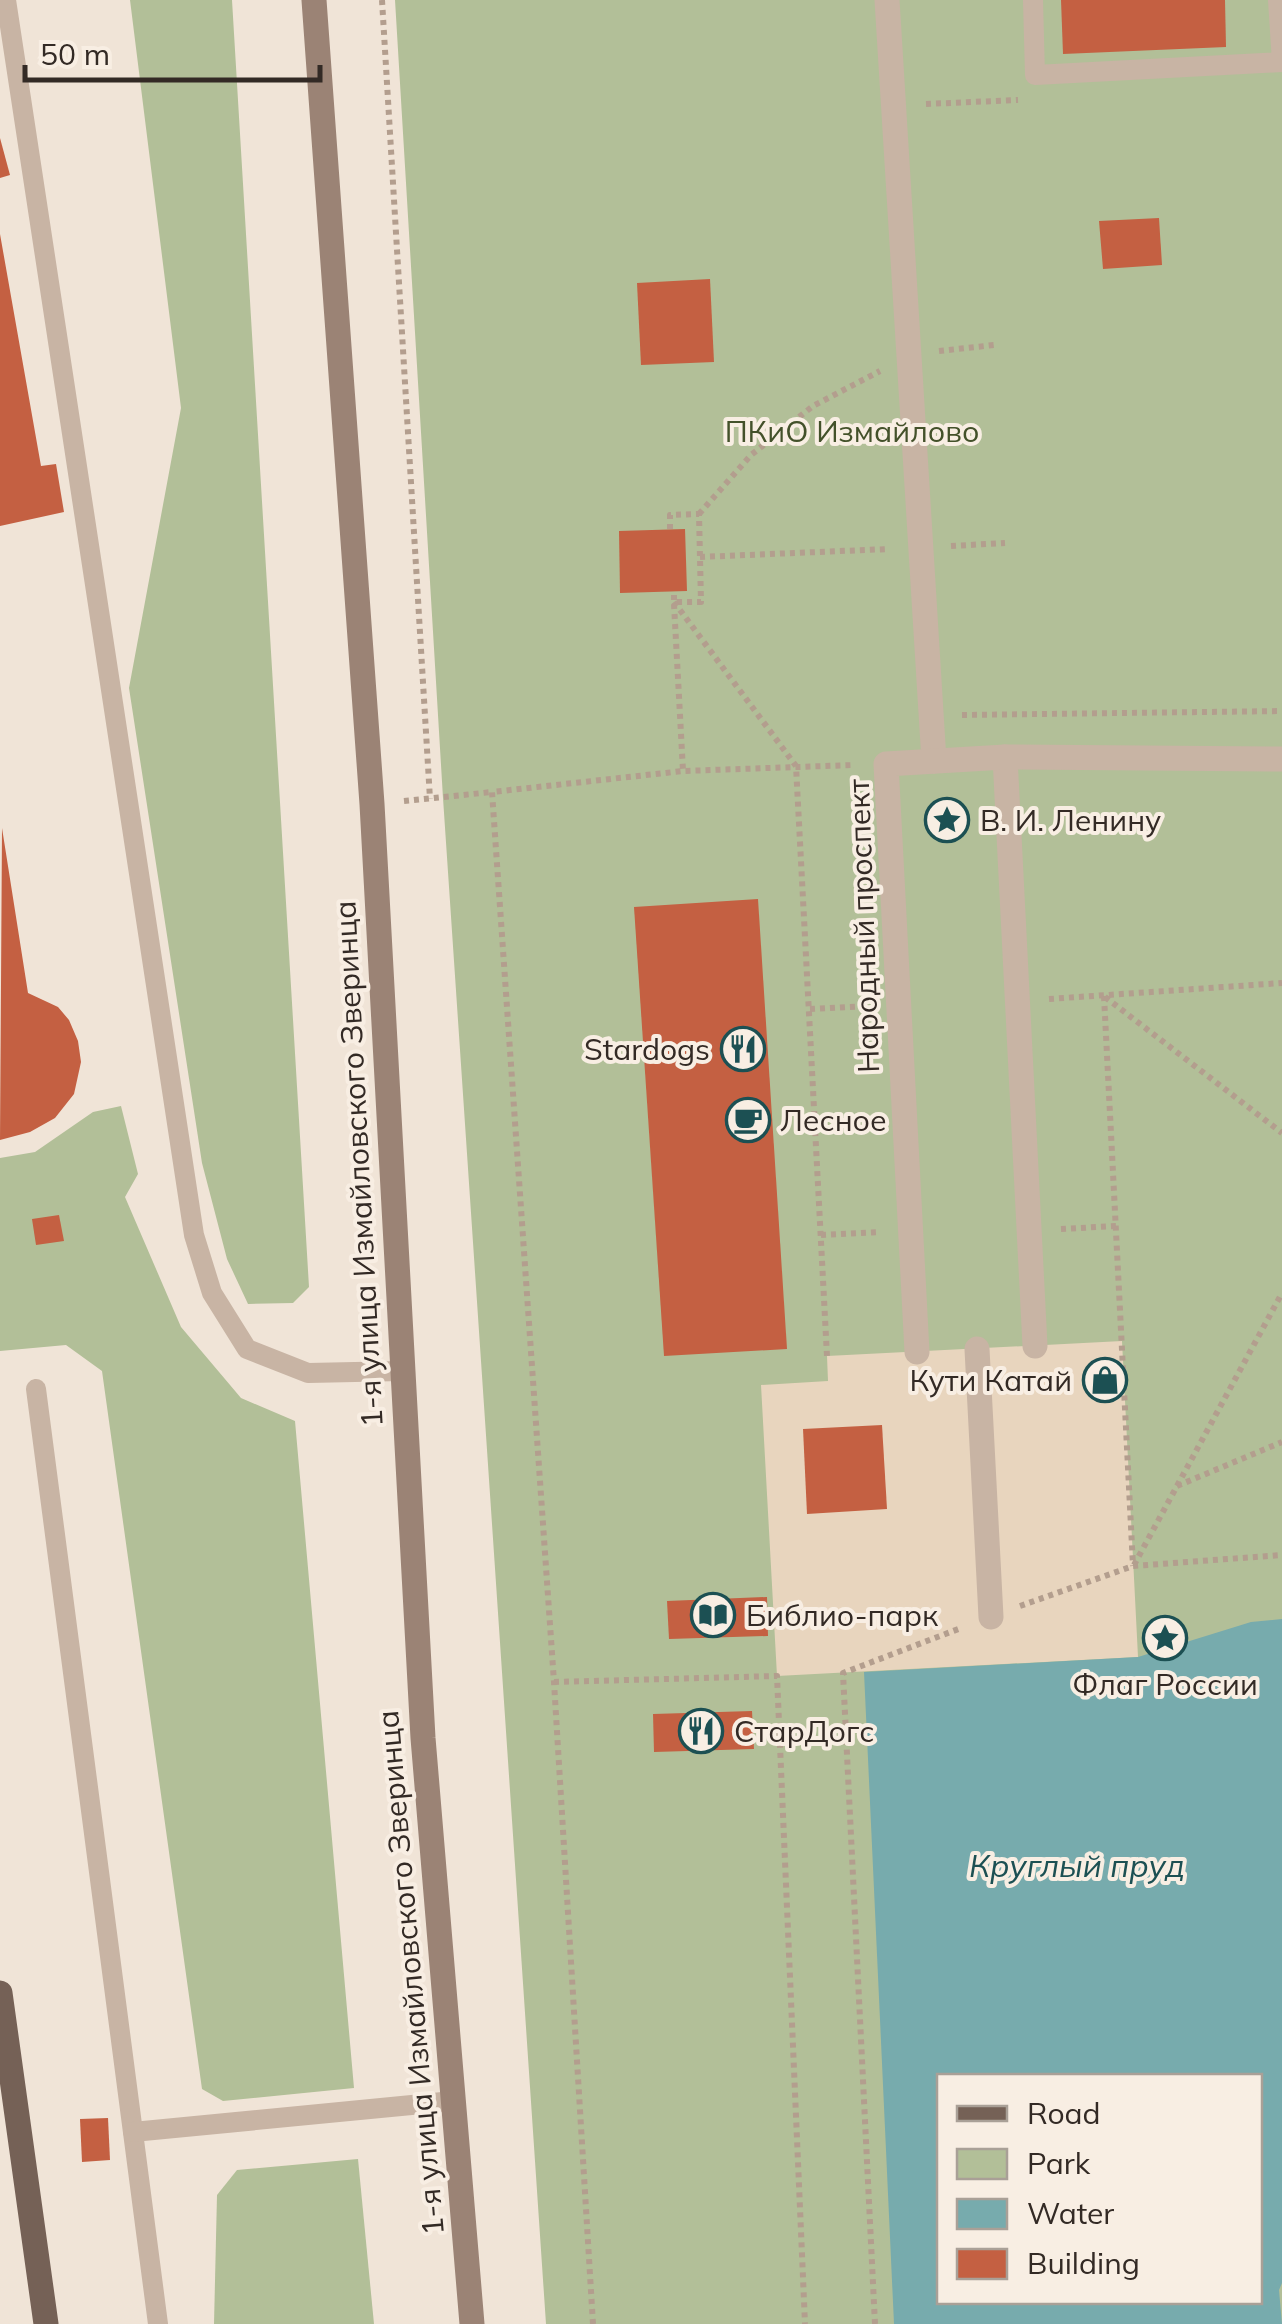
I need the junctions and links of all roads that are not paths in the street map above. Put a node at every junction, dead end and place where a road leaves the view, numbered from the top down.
1 (6, 0) edge
2 (314, 0) edge
3 (887, 0) edge
4 (1033, 0) edge
5 (1278, 0) edge
6 (1005, 758) junction
7 (1282, 759) edge
8 (934, 761) junction
9 (1036, 1346) dead end
10 (977, 1349) dead end
11 (916, 1352) dead end
12 (402, 1371) junction
13 (36, 1388) dead end
14 (991, 1616) dead end
15 (0, 1993) edge
16 (453, 2101) junction
17 (133, 2132) junction
18 (46, 2324) edge
19 (158, 2324) edge
20 (472, 2324) edge

1 - 12 lane
2 - 12 street, 1-я улица Измайловского Зверинца
3 - 8 street
4 - 5 lane
6 - 7 street, Народный проспект
6 - 8 street, Народный проспект
6 - 9 street
8 - 11 street, Народный проспект
10 - 14 street
12 - 16 street, 1-я улица Измайловского Зверинца
13 - 17 lane
15 - 18 main road
16 - 17 lane
16 - 20 street, 1-я улица Измайловского Зверинца
17 - 19 lane

